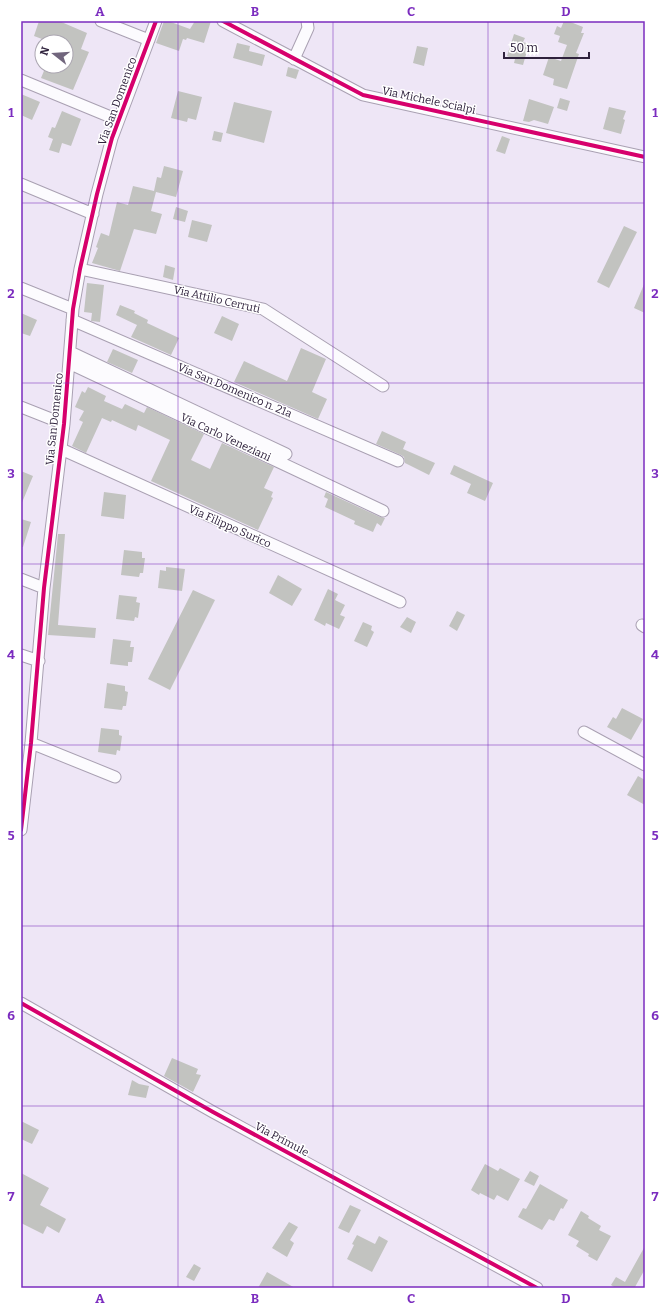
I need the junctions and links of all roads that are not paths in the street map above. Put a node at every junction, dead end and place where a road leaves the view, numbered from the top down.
1 (101, 21) edge
2 (156, 21) edge
3 (223, 21) edge
4 (306, 21) edge
5 (149, 40) junction
6 (294, 59) junction
7 (21, 80) edge
8 (118, 120) junction
9 (645, 157) edge
10 (21, 184) edge
11 (93, 214) junction
12 (80, 269) junction
13 (21, 288) edge
14 (73, 309) junction
15 (72, 320) junction
16 (69, 357) junction
17 (383, 386) dead end
18 (21, 407) edge
19 (64, 424) junction
20 (61, 449) junction
21 (286, 454) dead end
22 (398, 461) dead end
23 (383, 511) dead end
24 (21, 579) edge
25 (44, 588) junction
26 (400, 602) dead end
27 (21, 654) edge
28 (38, 661) junction
29 (584, 732) dead end
30 (31, 743) junction
31 (645, 764) edge
32 (115, 777) dead end
33 (21, 830) edge
34 (21, 1003) edge
35 (537, 1288) edge

1 - 5 street
2 - 5 street, Via San Domenico
3 - 6 street, Via Michele Scialpi
4 - 6 street
5 - 8 street, Via San Domenico
6 - 9 street, Via Michele Scialpi
7 - 8 street
8 - 11 street, Via San Domenico
10 - 11 street
11 - 12 street, Via San Domenico
12 - 14 street, Via San Domenico
12 - 17 street, Via Attilio Cerruti
13 - 14 street
14 - 15 street, Via San Domenico
15 - 16 street, Via San Domenico
15 - 22 street, Via San Domenico n. 21a
16 - 19 street, Via San Domenico
16 - 21 street
16 - 23 street, Via Carlo Veneziani
18 - 19 street
19 - 20 street, Via San Domenico
20 - 25 street, Via San Domenico
20 - 26 street, Via Filippo Surico
24 - 25 street
25 - 28 street, Via San Domenico
27 - 28 street
28 - 30 street, Via San Domenico
29 - 31 street
30 - 32 street
30 - 33 street, Via San Domenico
34 - 35 street, Via Primule

